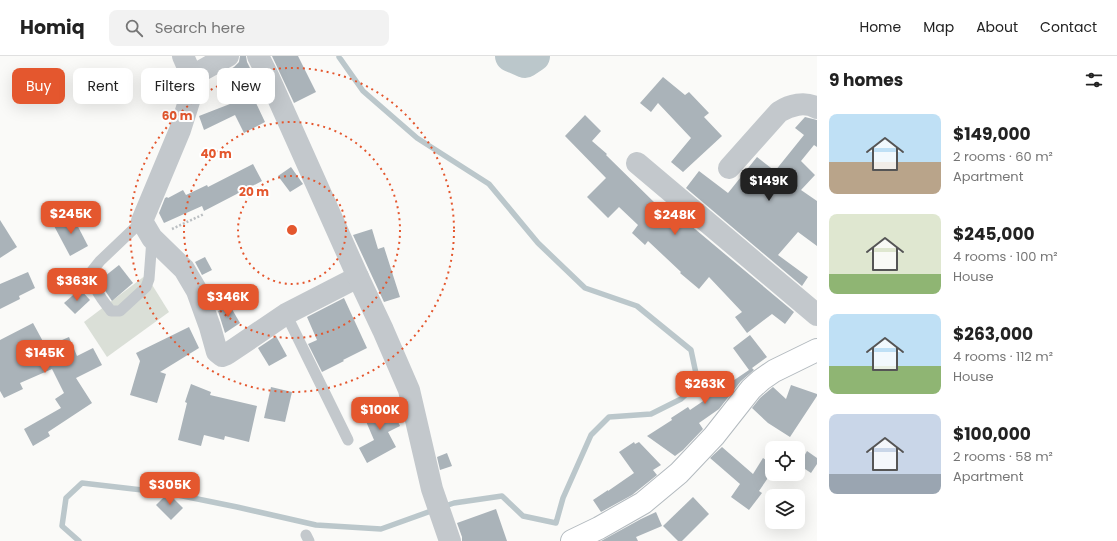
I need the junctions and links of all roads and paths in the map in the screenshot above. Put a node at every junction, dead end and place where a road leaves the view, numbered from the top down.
1 (183, 56) edge
2 (228, 56) edge
3 (258, 56) edge
4 (188, 68) edge
5 (206, 68) edge
6 (187, 104) edge
7 (817, 108) edge
8 (637, 164) dead end
9 (729, 168) dead end
10 (204, 214) dead end
11 (147, 230) junction
12 (358, 277) junction
13 (286, 314) junction
14 (817, 315) edge
15 (817, 350) edge
16 (348, 440) dead end
17 (450, 541) edge
18 (572, 541) edge

1 - 4 street
2 - 5 street
3 - 12 street
6 - 11 street
7 - 9 street
8 - 14 street
10 - 11 path
11 - 11 lane
11 - 13 street
12 - 13 street
12 - 17 street
13 - 16 lane
15 - 18 street

